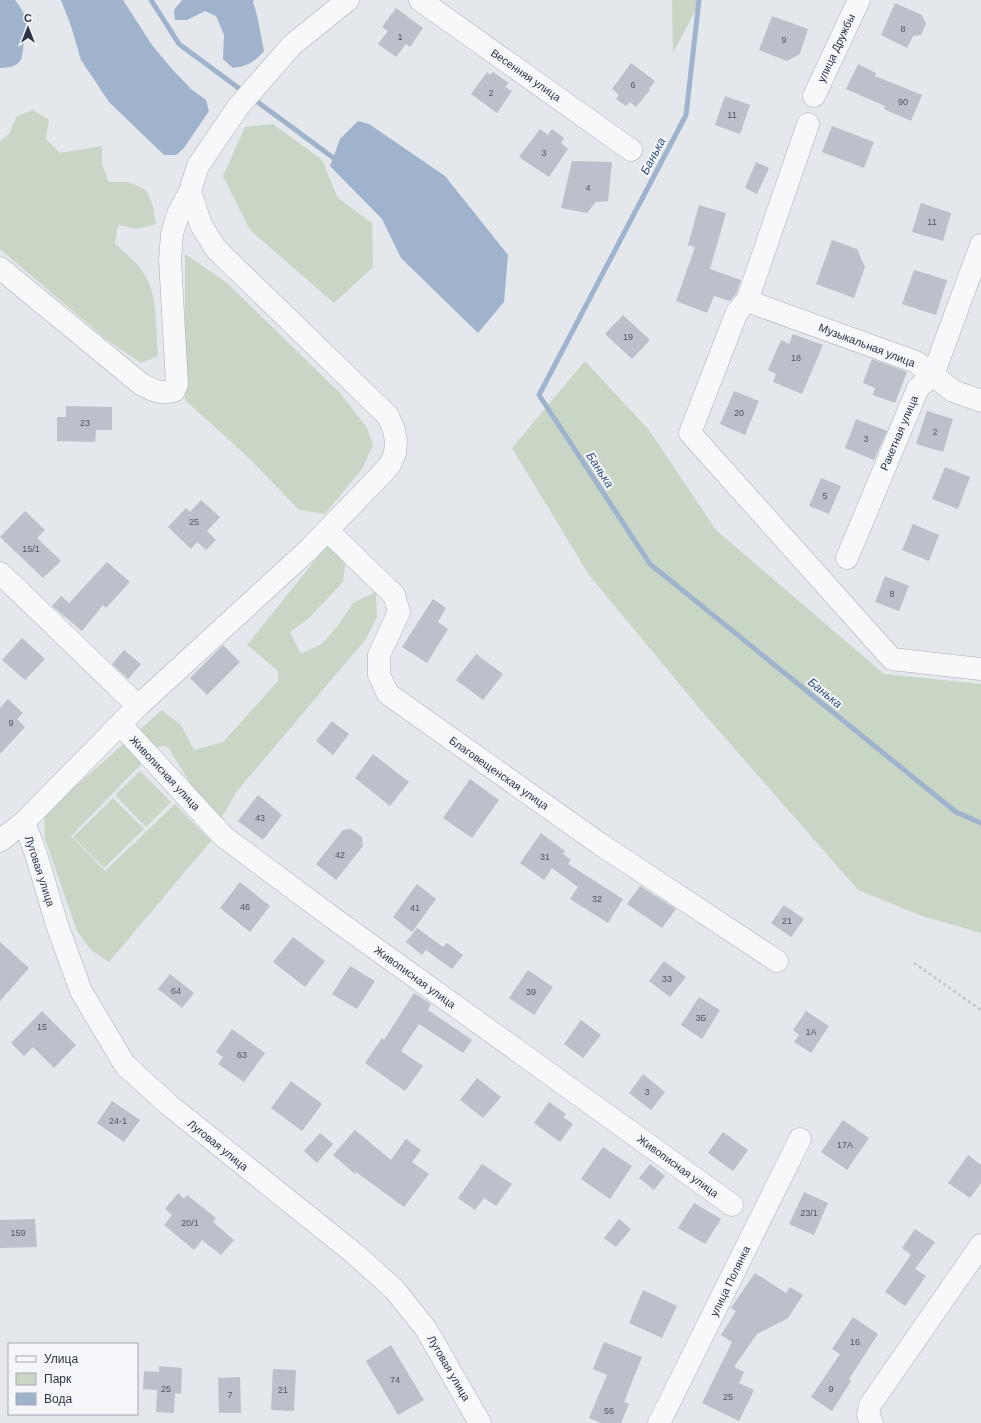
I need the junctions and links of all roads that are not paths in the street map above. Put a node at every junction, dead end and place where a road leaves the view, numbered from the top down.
1 (348, 0) edge
2 (420, 0) edge
3 (859, 0) edge
4 (814, 96) dead end
5 (808, 124) dead end
6 (631, 150) dead end
7 (190, 191) junction
8 (981, 245) edge
9 (0, 268) edge
10 (746, 301) junction
11 (933, 375) junction
12 (981, 401) edge
13 (327, 530) junction
14 (847, 558) dead end
15 (0, 573) edge
16 (981, 669) edge
17 (138, 706) junction
18 (120, 724) junction
19 (24, 822) junction
20 (0, 841) edge
21 (777, 961) dead end
22 (800, 1139) dead end
23 (732, 1205) dead end
24 (981, 1245) edge
25 (480, 1423) edge
26 (659, 1423) edge
27 (872, 1423) edge

1 - 7 street
2 - 6 street, Весенняя улица
3 - 4 street, улица Дружбы
5 - 10 street
7 - 9 street
7 - 13 street
8 - 11 street, Ракетная улица
10 - 11 street, Музыкальная улица
10 - 16 street
11 - 12 street, Музыкальная улица
11 - 14 street, Ракетная улица
13 - 17 street
13 - 21 street, Благовещенская улица
15 - 17 street
17 - 18 street
18 - 19 street
18 - 23 street, Живописная улица
19 - 20 street
19 - 25 street, Луговая улица
22 - 26 street, улица Полянка
24 - 27 street

